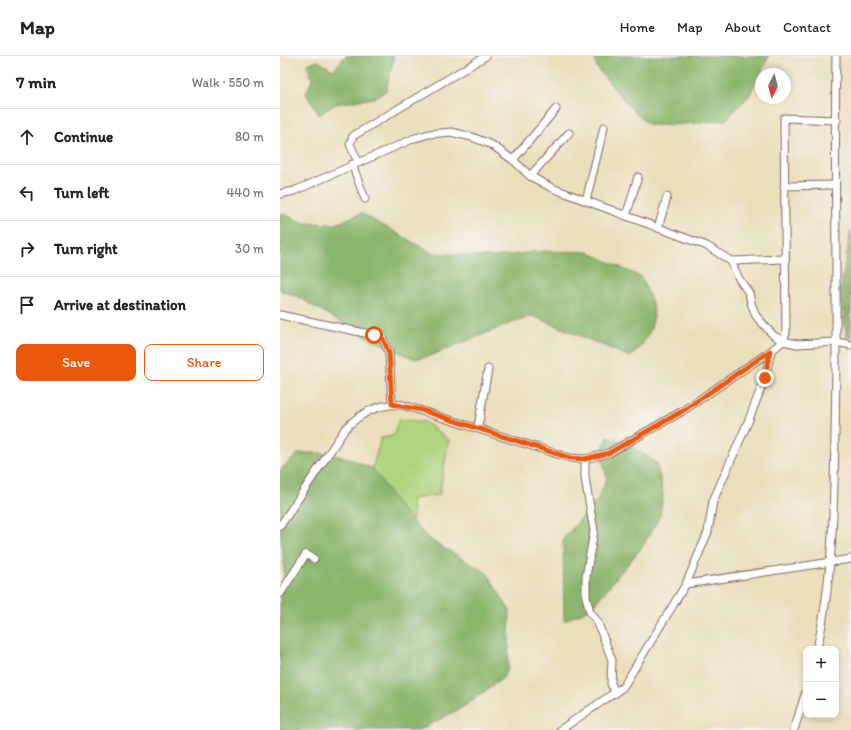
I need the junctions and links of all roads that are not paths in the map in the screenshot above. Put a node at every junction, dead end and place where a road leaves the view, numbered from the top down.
1 (486, 56) edge
2 (836, 56) edge
3 (556, 109) dead end
4 (837, 120) junction
5 (604, 127) dead end
6 (569, 132) dead end
7 (513, 160) junction
8 (355, 163) junction
9 (530, 176) junction
10 (638, 177) dead end
11 (834, 184) junction
12 (784, 186) junction
13 (280, 194) edge
14 (667, 196) dead end
15 (365, 199) dead end
16 (586, 200) junction
17 (626, 216) junction
18 (658, 228) junction
19 (784, 259) junction
20 (731, 261) junction
21 (280, 315) edge
22 (783, 341) junction
23 (837, 342) junction
24 (851, 345) edge
25 (770, 351) junction
26 (488, 369) dead end
27 (392, 404) junction
28 (478, 428) junction
29 (585, 459) junction
30 (280, 526) edge
31 (314, 559) dead end
32 (851, 559) edge
33 (830, 561) junction
34 (686, 584) junction
35 (280, 594) edge
36 (818, 646) edge
37 (616, 693) junction
38 (803, 701) edge
39 (560, 730) edge
40 (794, 730) edge

1 - 8 street
2 - 4 street
3 - 7 street
4 - 11 street
4 - 12 street
5 - 16 street
6 - 9 street
7 - 8 street
7 - 9 street
8 - 13 street
8 - 15 street
9 - 16 street
10 - 17 street
11 - 12 street
11 - 23 street
12 - 19 street
14 - 18 street
16 - 17 street
17 - 18 street
18 - 20 street
19 - 20 street
19 - 22 street
20 - 22 street
21 - 27 street
22 - 23 street
22 - 25 street
23 - 24 street
23 - 33 street
25 - 29 street
25 - 34 street
26 - 28 street
27 - 28 street
27 - 30 street
28 - 29 street
29 - 37 street
31 - 35 street
32 - 33 street
33 - 34 street
33 - 36 street
34 - 37 street
37 - 39 street
38 - 40 street

